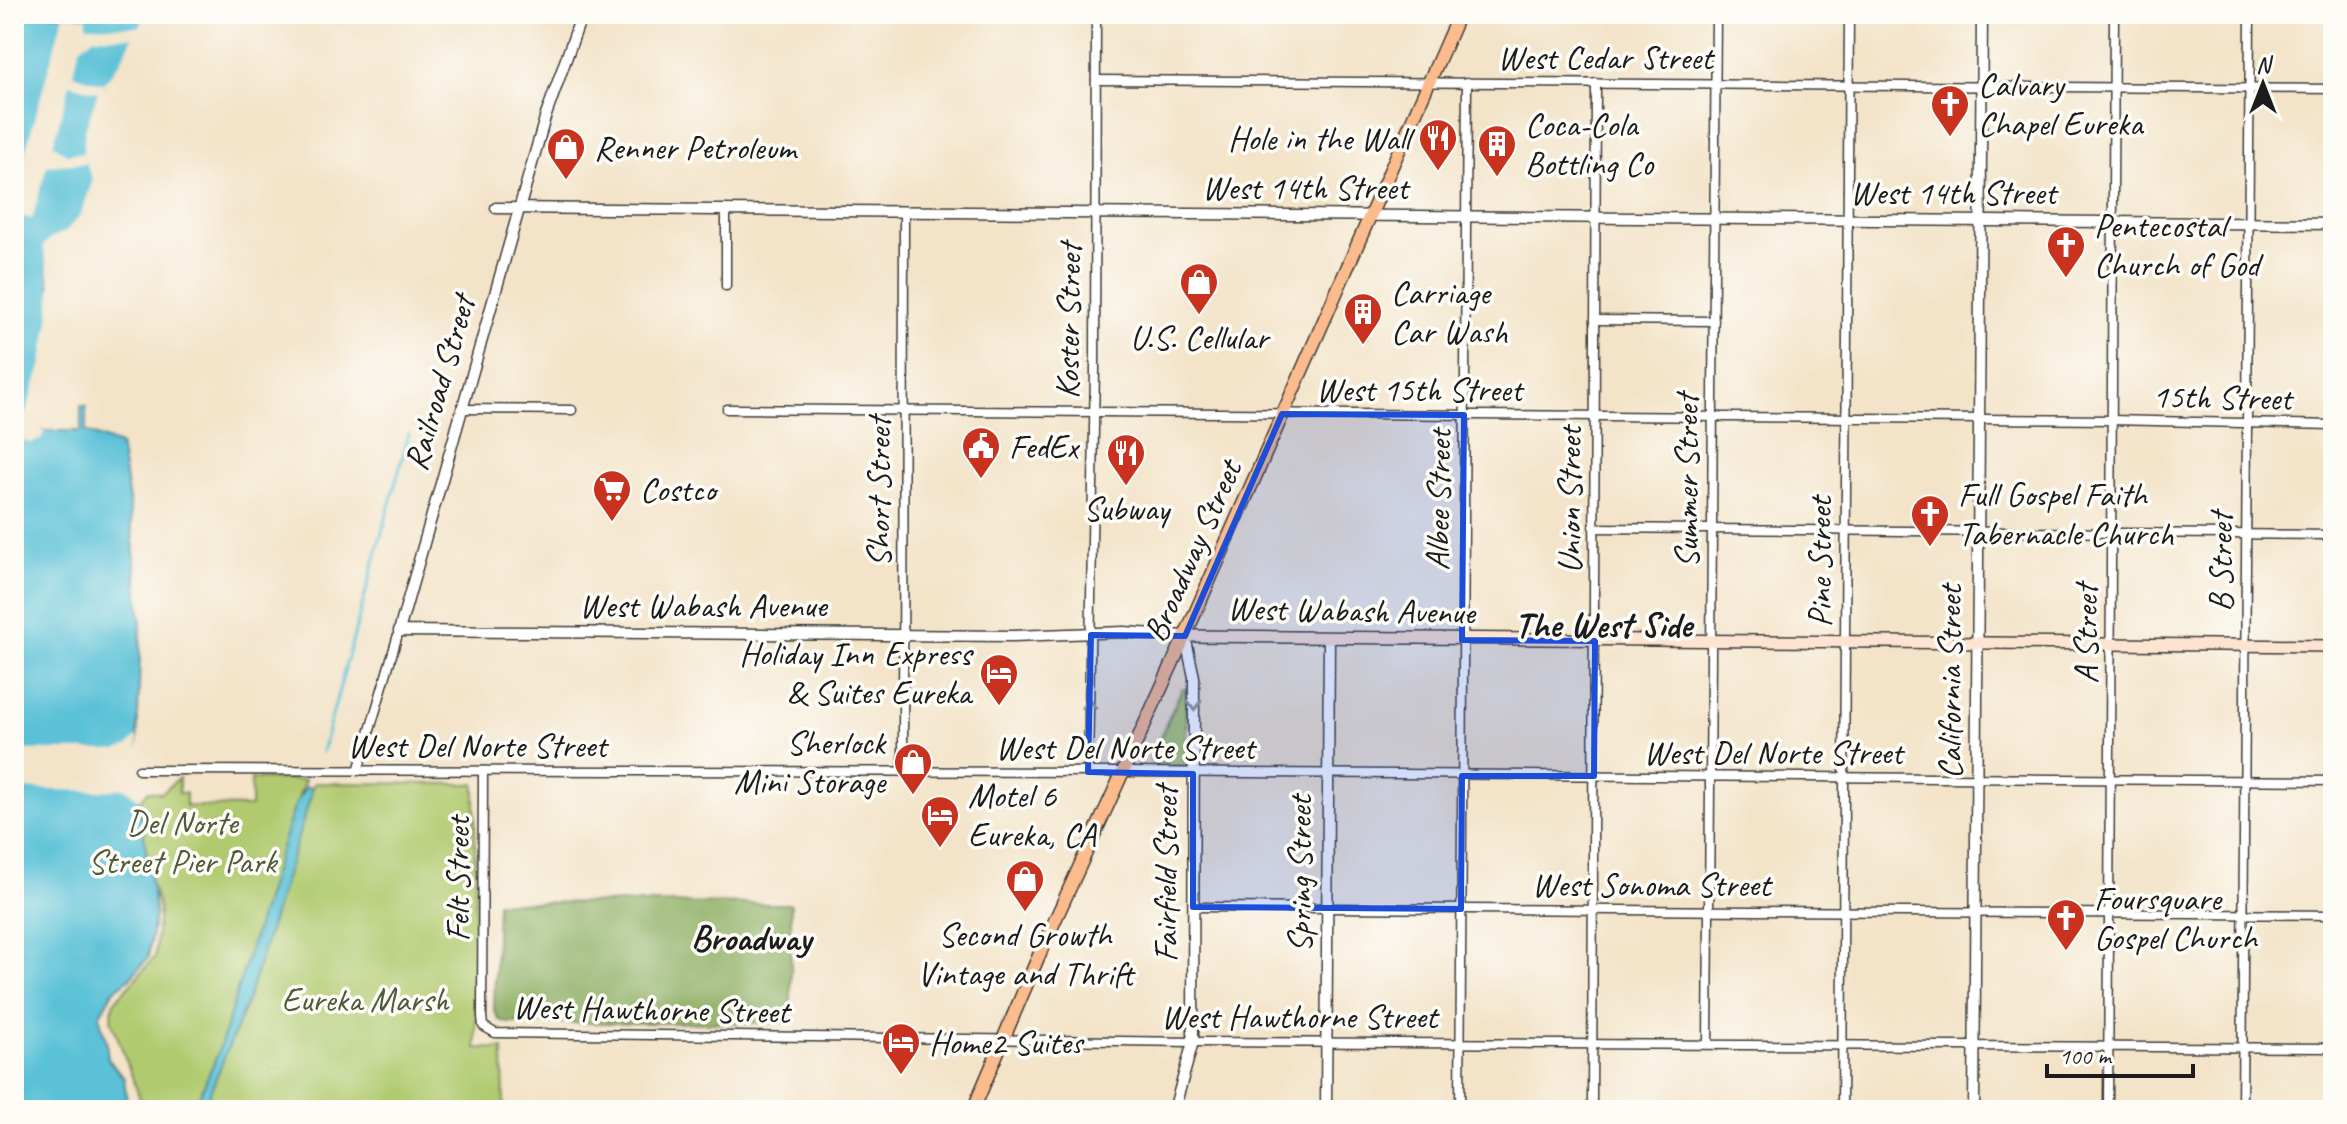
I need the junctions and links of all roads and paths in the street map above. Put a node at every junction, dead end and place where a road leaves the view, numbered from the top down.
1 (582, 14) edge
2 (1096, 14) edge
3 (1459, 14) edge
4 (1716, 14) edge
5 (1849, 14) edge
6 (1982, 14) edge
7 (2114, 14) edge
8 (2250, 14) edge
9 (1096, 80) junction
10 (1429, 81) junction
11 (1467, 82) junction
12 (1596, 83) junction
13 (1716, 84) junction
14 (1848, 85) junction
15 (1981, 86) junction
16 (2114, 87) junction
17 (2249, 89) junction
18 (2333, 89) edge
19 (496, 208) dead end
20 (519, 209) junction
21 (726, 211) junction
22 (904, 213) junction
23 (1096, 213) junction
24 (1368, 215) junction
25 (1466, 215) junction
26 (1596, 218) junction
27 (1715, 219) junction
28 (1847, 219) junction
29 (1980, 220) junction
30 (2113, 222) junction
31 (2248, 222) junction
32 (2333, 224) edge
33 (726, 286) dead end
34 (1595, 320) junction
35 (1714, 321) junction
36 (461, 409) junction
37 (727, 409) dead end
38 (572, 410) dead end
39 (905, 410) junction
40 (1093, 412) junction
41 (1282, 414) junction
42 (1464, 415) junction
43 (1595, 416) junction
44 (1713, 417) junction
45 (1846, 418) junction
46 (1978, 419) junction
47 (2110, 420) junction
48 (2247, 424) junction
49 (2333, 425) edge
50 (1594, 528) junction
51 (1712, 529) junction
52 (1846, 530) junction
53 (1977, 531) junction
54 (2111, 532) junction
55 (2246, 534) junction
56 (2333, 535) edge
57 (399, 631) junction
58 (904, 635) junction
59 (1091, 635) junction
60 (1185, 636) junction
61 (1329, 638) junction
62 (1462, 640) junction
63 (1595, 641) junction
64 (1711, 641) junction
65 (1845, 642) junction
66 (1976, 642) junction
67 (2111, 644) junction
68 (2246, 645) junction
69 (2333, 646) edge
70 (139, 770) dead end
71 (358, 771) junction
72 (483, 771) junction
73 (903, 772) junction
74 (1088, 772) junction
75 (1124, 772) junction
76 (1193, 774) junction
77 (1328, 775) junction
78 (1462, 776) junction
79 (1594, 776) junction
80 (1710, 777) junction
81 (1843, 778) junction
82 (1977, 779) junction
83 (2111, 780) junction
84 (2245, 781) junction
85 (2333, 781) edge
86 (1193, 907) junction
87 (1326, 908) junction
88 (1461, 909) junction
89 (1593, 910) junction
90 (1709, 911) junction
91 (1844, 912) junction
92 (1975, 913) junction
93 (2107, 914) junction
94 (2243, 914) junction
95 (2333, 915) edge
96 (490, 1032) joint
97 (1004, 1038) junction
98 (1193, 1042) junction
99 (1326, 1042) junction
100 (1461, 1042) junction
101 (1592, 1043) junction
102 (1708, 1043) junction
103 (1843, 1045) junction
104 (1975, 1046) junction
105 (2243, 1046) junction
106 (2108, 1047) junction
107 (2333, 1048) edge
108 (973, 1110) edge
109 (1174, 1110) edge
110 (1326, 1110) edge
111 (1460, 1110) edge
112 (1592, 1110) edge
113 (1842, 1110) edge
114 (1974, 1110) edge
115 (2108, 1110) edge
116 (2242, 1110) edge

1 - 20 street, Railroad Street
2 - 9 street, Koster Street
3 - 10 highway, Broadway Street
4 - 13 street, Summer Street
5 - 14 street, Pine Street
6 - 15 street, California Street
7 - 16 street, A Street
8 - 17 street, B Street
9 - 10 street, West Cedar Street
9 - 23 street, Koster Street
10 - 11 street, West Cedar Street
10 - 24 highway, Broadway Street
11 - 12 street, West Cedar Street
11 - 25 street, Albee Street
12 - 13 street, West Cedar Street
12 - 26 street, Union Street
13 - 14 street, West Cedar Street
13 - 27 street, Summer Street
14 - 15 street, West Cedar Street
14 - 28 street, Pine Street
15 - 16 street, West Cedar Street
15 - 29 street, California Street
16 - 17 street, West Cedar Street
16 - 30 street, A Street
17 - 18 street, West Cedar Street
17 - 31 street, B Street
19 - 20 street, West 14th Street
20 - 21 street, West 14th Street
20 - 36 street, Railroad Street
21 - 22 street, West 14th Street
21 - 33 street
22 - 23 street, West 14th Street
22 - 39 street, Short Street
23 - 24 street, West 14th Street
23 - 40 street, Koster Street
24 - 25 street, West 14th Street
24 - 41 highway, Broadway Street
25 - 26 street, West 14th Street
25 - 42 street, Albee Street
26 - 27 street, West 14th Street
26 - 34 street, Union Street
27 - 28 street, West 14th Street
27 - 35 street, Summer Street
28 - 29 street, West 14th Street
28 - 45 street, Pine Street
29 - 30 street, West 14th Street
29 - 46 street, California Street
30 - 31 street, West 14th Street
30 - 47 street, A Street
31 - 32 street, West 14th Street
31 - 48 street, B Street
34 - 35 street
34 - 43 street, Union Street
35 - 44 street, Summer Street
36 - 38 street
36 - 57 street, Railroad Street
37 - 39 street, West 15th Street
39 - 40 street, West 15th Street
39 - 58 street, Short Street
40 - 41 street, West 15th Street
40 - 59 street, Koster Street
41 - 42 street, West 15th Street
41 - 60 highway, Broadway Street
42 - 43 street, West 15th Street
42 - 62 street, Albee Street
43 - 44 street, West 15th Street
43 - 50 street, Union Street
44 - 45 street, West 15th Street
44 - 51 street, Summer Street
45 - 46 street, West 15th Street
45 - 52 street, Pine Street
46 - 47 street, West 15th Street
46 - 53 street, California Street
47 - 48 street, 15th Street
47 - 54 street, A Street
48 - 49 street, 15th Street
48 - 55 street, B Street
50 - 51 street
50 - 63 street, Union Street
51 - 52 street
51 - 64 street, Summer Street
52 - 53 street
52 - 65 street, Pine Street
53 - 54 street
53 - 66 street, California Street
54 - 55 street
54 - 67 street, A Street
55 - 56 street
55 - 68 street, B Street
57 - 58 street, West Wabash Avenue
57 - 71 street, Railroad Street
58 - 59 street, West Wabash Avenue
58 - 73 street, Short Street
59 - 60 street, West Wabash Avenue
74 -> 59 street, Koster Street
60 - 61 main road, West Wabash Avenue
60 - 75 highway, Broadway Street
60 -> 76 street, Fairfield Street
61 - 62 main road, West Wabash Avenue
61 - 77 street, Spring Street
62 - 63 main road, West Wabash Avenue
62 - 78 street, Albee Street
63 - 64 main road, West Wabash Avenue
63 - 79 street, Union Street
64 - 65 main road, West Wabash Avenue
64 - 80 street, Summer Street
65 - 66 main road, West Wabash Avenue
65 - 81 street, Pine Street
66 - 67 main road, West Wabash Avenue
66 - 82 street, California Street
67 - 68 main road, West Wabash Avenue
67 - 83 street, A Street
68 - 69 main road, West Wabash Avenue
68 - 84 street, B Street
70 - 71 street, West Del Norte Street
71 - 72 street, West Del Norte Street
72 - 73 street, West Del Norte Street
72 - 96 street, Felt Street
73 - 74 street, West Del Norte Street
74 - 75 street, West Del Norte Street
75 - 76 street, West Del Norte Street
75 - 97 highway, Broadway Street
76 - 77 street, West Del Norte Street
76 - 86 street, Fairfield Street
77 - 78 street, West Del Norte Street
77 - 87 street, Spring Street
78 - 79 street, West Del Norte Street
78 - 88 street, Albee Street
79 - 80 street, West Del Norte Street
79 - 89 street, Union Street
80 - 81 street, West Del Norte Street
80 - 90 street, Summer Street
81 - 82 street, West Del Norte Street
81 - 91 street, Pine Street
82 - 83 street, West Del Norte Street
82 - 92 street, California Street
83 - 84 street, West Del Norte Street
83 - 93 street, A Street
84 - 85 street, West Del Norte Street
84 - 94 street, B Street
86 - 87 street, West Sonoma Street
86 - 98 street, Fairfield Street
87 - 88 street, West Sonoma Street
87 - 99 street, Spring Street
88 - 89 street, West Sonoma Street
88 - 100 street, Albee Street
89 - 90 street, West Sonoma Street
89 - 101 street, Union Street
90 - 91 street, West Sonoma Street
90 - 102 street, Summer Street
91 - 92 street, West Sonoma Street
91 - 103 street, Pine Street
92 - 93 street, West Sonoma Street
92 - 104 street, California Street
93 - 94 street, West Sonoma Street
93 - 106 street, A Street
94 - 95 street, West Sonoma Street
94 - 105 street, B Street
96 - 97 street, West Hawthorne Street
97 - 98 street, West Hawthorne Street
97 - 108 highway, Broadway Street
98 - 99 street, West Hawthorne Street
98 - 109 street, Fairfield Street
99 - 100 street, West Hawthorne Street
99 - 110 street, Spring Street
100 - 101 street, West Hawthorne Street
100 - 111 street, Albee Street
101 - 102 street, West Hawthorne Street
101 - 112 street, Union Street
102 - 103 street, West Hawthorne Street
103 - 104 street, West Hawthorne Street
103 - 113 street, Pine Street
104 - 106 street, West Hawthorne Street
104 - 114 street, California Street
105 - 106 street, West Hawthorne Street
105 - 107 street, West Hawthorne Street
105 - 116 street, B Street
106 - 115 street, A Street

